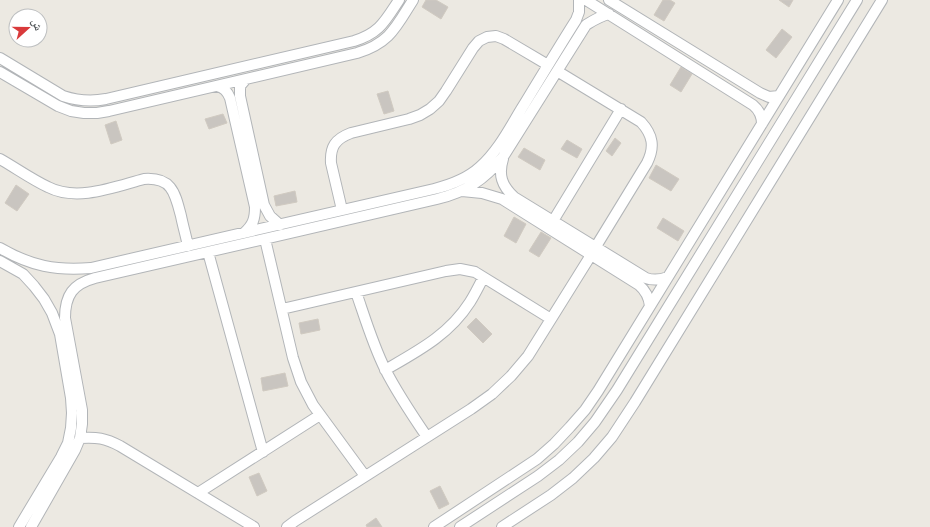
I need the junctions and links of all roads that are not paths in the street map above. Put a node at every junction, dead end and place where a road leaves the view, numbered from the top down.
1 (399, 0) edge
2 (413, 0) edge
3 (579, 0) edge
4 (586, 0) edge
5 (838, 0) edge
6 (856, 0) edge
7 (882, 0) edge
8 (612, 1) edge
9 (610, 14) junction
10 (0, 58) edge
11 (548, 65) junction
12 (557, 71) junction
13 (0, 72) edge
14 (246, 79) junction
15 (217, 86) junction
16 (779, 96) junction
17 (621, 109) junction
18 (762, 124) junction
19 (503, 157) junction
20 (0, 159) edge
21 (462, 191) junction
22 (342, 210) junction
23 (553, 221) junction
24 (280, 225) junction
25 (244, 233) junction
26 (265, 239) junction
27 (188, 246) junction
28 (0, 248) edge
29 (208, 252) junction
30 (593, 252) junction
31 (0, 261) edge
32 (668, 277) junction
33 (483, 278) junction
34 (356, 292) junction
35 (650, 306) junction
36 (282, 309) junction
37 (551, 319) junction
38 (385, 370) junction
39 (320, 415) junction
40 (426, 437) junction
41 (80, 438) junction
42 (263, 452) junction
43 (365, 476) junction
44 (198, 493) junction
45 (19, 527) edge
46 (31, 527) edge
47 (254, 527) edge
48 (287, 527) edge
49 (434, 527) edge
50 (460, 527) edge
51 (502, 527) edge

1 - 10 street
2 - 14 street
3 - 11 street
4 - 9 street
5 - 16 street
6 - 50 street
7 - 51 street
8 - 16 street
9 - 12 street
9 - 18 street
11 - 22 street
11 - 22 street
12 - 17 street
12 - 19 street
13 - 15 street
14 - 15 street
14 - 24 street
15 - 25 street
16 - 18 street
17 - 23 street
17 - 30 street
18 - 32 street
19 - 21 street
19 - 23 street
20 - 27 street
21 - 26 street
21 - 30 street
22 - 24 street
23 - 30 street
24 - 25 street
25 - 27 street
26 - 29 street
26 - 36 street
27 - 28 street
29 - 41 street
29 - 42 street
30 - 32 street
30 - 35 street
30 - 37 street
31 - 45 street
32 - 35 street
33 - 34 street
33 - 37 street
33 - 38 street
34 - 36 street
34 - 38 street
35 - 49 street
36 - 39 street
37 - 40 street
38 - 40 street
39 - 42 street
39 - 43 street
40 - 43 street
41 - 44 street
41 - 46 street
42 - 44 street
43 - 48 street
44 - 47 street

